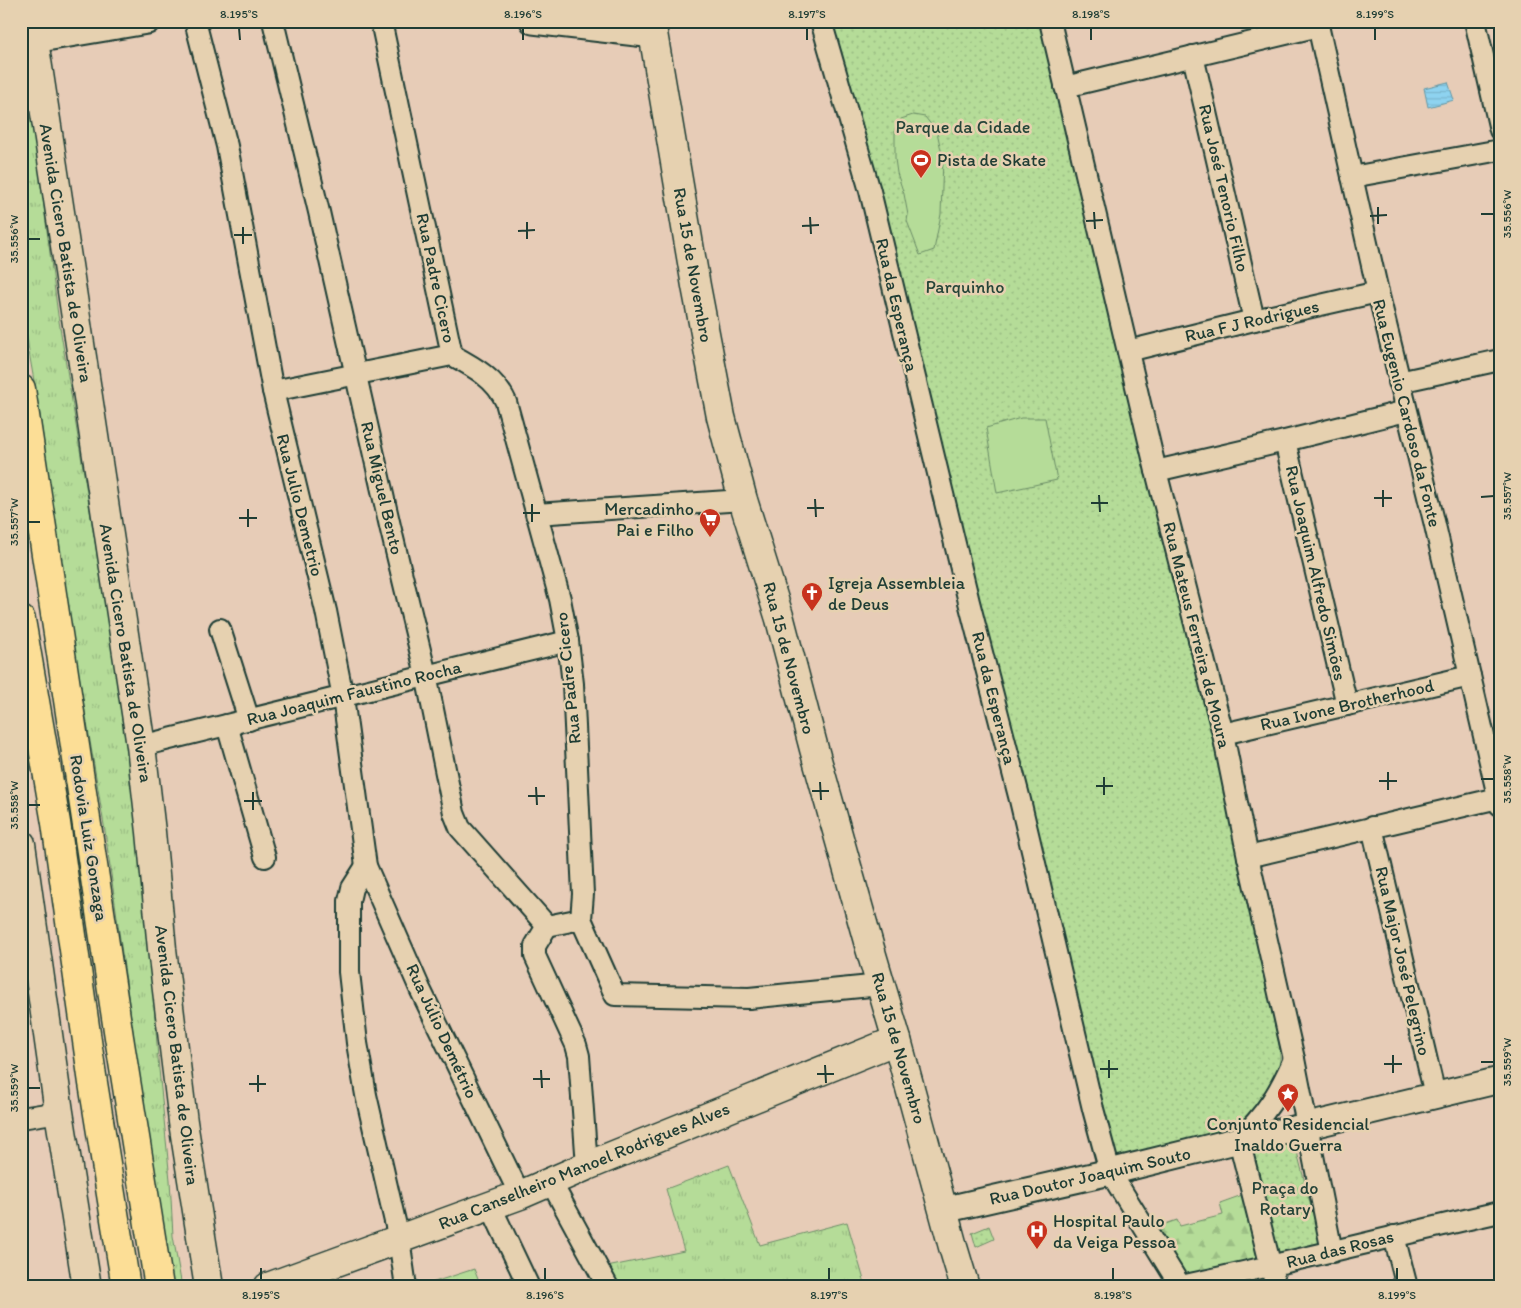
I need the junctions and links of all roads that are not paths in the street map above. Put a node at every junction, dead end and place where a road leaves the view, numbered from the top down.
1 (147, 21) edge
2 (195, 21) edge
3 (273, 21) edge
4 (381, 21) edge
5 (533, 21) edge
6 (821, 21) edge
7 (1050, 21) edge
8 (1475, 21) edge
9 (1318, 24) edge
10 (652, 28) edge
11 (32, 30) edge
12 (1193, 56) junction
13 (1065, 87) junction
14 (1500, 130) edge
15 (1500, 150) edge
16 (1352, 177) junction
17 (1378, 292) junction
18 (1254, 320) junction
19 (1128, 351) junction
20 (452, 355) junction
21 (1500, 360) edge
22 (356, 375) junction
23 (1399, 382) junction
24 (21, 389) edge
25 (273, 391) junction
26 (1406, 411) junction
27 (1285, 441) junction
28 (1156, 471) junction
29 (743, 500) junction
30 (536, 514) junction
31 (21, 620) edge
32 (220, 629) dead end
33 (568, 641) junction
34 (426, 675) junction
35 (1470, 676) junction
36 (343, 697) junction
37 (1347, 705) junction
38 (249, 720) junction
39 (227, 725) junction
40 (1223, 734) junction
41 (141, 746) junction
42 (1499, 801) edge
43 (1372, 827) junction
44 (21, 844) edge
45 (1248, 856) junction
46 (265, 857) dead end
47 (366, 866) junction
48 (581, 919) junction
49 (547, 926) junction
50 (29, 961) edge
51 (882, 985) junction
52 (898, 1040) junction
53 (1294, 1059) junction
54 (1500, 1080) edge
55 (1435, 1095) junction
56 (59, 1112) junction
57 (21, 1118) edge
58 (1308, 1126) junction
59 (1239, 1140) junction
60 (587, 1166) junction
61 (1110, 1172) junction
62 (551, 1182) junction
63 (520, 1195) junction
64 (491, 1207) junction
65 (943, 1210) junction
66 (1500, 1212) edge
67 (1394, 1236) junction
68 (399, 1239) junction
69 (1332, 1252) junction
70 (1270, 1267) junction
71 (1181, 1286) edge
72 (87, 1287) edge
73 (126, 1287) edge
74 (159, 1287) edge
75 (208, 1287) edge
76 (268, 1287) edge
77 (406, 1287) edge
78 (529, 1287) edge
79 (608, 1287) edge
80 (965, 1287) edge
81 (1276, 1287) edge
82 (1407, 1287) edge

1 - 11 street
2 - 25 street, Rua Julio Demetrio
3 - 22 street, Rua Miguel Bento
4 - 20 street, Rua Padre Cicero
5 - 10 street
6 - 61 street, Rua da Esperança
7 - 13 street, Rua Mateus Ferreira de Moura
8 - 14 street
9 - 12 street
9 - 16 street, Rua Eugenio Cardoso da Fonte
10 - 29 main road, Rua 15 de Novembro
11 - 41 main road, Avenida Cicero Batista de Oliveira
12 - 13 street
12 - 18 street, Rua José Tenorio Filho
13 - 19 street, Rua Mateus Ferreira de Moura
15 - 16 street
16 - 17 street, Rua Eugenio Cardoso da Fonte
17 - 18 street, Rua F J Rodrigues
17 - 23 street, Rua Eugenio Cardoso da Fonte
18 - 19 street, Rua F J Rodrigues
19 - 28 street, Rua Mateus Ferreira de Moura
20 - 22 street
20 - 30 street, Rua Padre Cicero
21 - 23 street
22 - 25 street
22 - 34 street, Rua Miguel Bento
23 - 26 street, Rua Eugenio Cardoso da Fonte
24 - 74 highway, Rodovia Luiz Gonzaga
25 - 36 street, Rua Julio Demetrio
26 - 27 street
26 - 35 street, Rua Eugenio Cardoso da Fonte
27 - 28 street
27 - 37 street, Rua Joaquim Alfredo Simões
28 - 40 street, Rua Mateus Ferreira de Moura
29 - 30 street
29 - 51 main road, Rua 15 de Novembro
30 - 33 street, Rua Padre Cicero
31 - 73 highway, Rodovia Luiz Gonzaga
32 - 38 street
33 - 34 street, Rua Joaquim Faustino Rocha
33 - 48 street, Rua Padre Cicero
34 - 36 street, Rua Joaquim Faustino Rocha
34 - 49 street, Rua Miguel Bento
35 - 37 street, Rua Ivone Brotherhood
35 - 42 street, Rua Eugenio Cardoso da Fonte
36 - 38 street, Rua Joaquim Faustino Rocha
36 - 47 street, Rua Julio Demetrio
37 - 40 street, Rua Ivone Brotherhood
38 - 39 street, Rua Joaquim Faustino Rocha
39 - 41 street, Rua Joaquim Faustino Rocha
39 - 46 street
40 - 45 street, Rua Mateus Ferreira de Moura
41 - 75 main road, Avenida Cicero Batista de Oliveira
42 - 43 street
43 - 45 street
43 - 55 street, Rua Major José Pelegrino
44 - 50 main road
45 - 53 street, Rua Mateus Ferreira de Moura
47 - 63 street, Rua Júlio Demétrio
47 - 68 street
48 - 49 street
48 - 51 street
49 - 60 street
50 - 56 main road
51 - 52 main road, Rua 15 de Novembro
52 - 60 main road, Rua Canselheiro Manoel Rodrigues Alves
52 - 65 main road, Rua 15 de Novembro
53 - 58 street, Rua Mateus Ferreira de Moura
53 - 59 street
54 - 55 street, Rua Doutor Joaquim Souto
55 - 58 street, Rua Doutor Joaquim Souto
56 - 57 street
56 - 72 main road
58 - 59 street, Rua Doutor Joaquim Souto
58 - 69 street, Rua Mateus Ferreira de Moura
59 - 61 street, Rua Doutor Joaquim Souto
59 - 70 street
60 - 62 main road, Rua Canselheiro Manoel Rodrigues Alves
61 - 65 street, Rua Doutor Joaquim Souto
61 - 71 street, Rua da Esperança
62 - 63 main road, Rua Canselheiro Manoel Rodrigues Alves
62 - 79 street
63 - 64 main road, Rua Canselheiro Manoel Rodrigues Alves
64 - 68 main road, Rua Canselheiro Manoel Rodrigues Alves
64 - 78 street
65 - 80 main road, Rua 15 de Novembro
66 - 67 street, Rua das Rosas
67 - 69 street, Rua das Rosas
67 - 82 street
68 - 76 main road, Rua Canselheiro Manoel Rodrigues Alves
68 - 77 street
69 - 70 street, Rua das Rosas
70 - 71 street, Rua das Rosas
70 - 81 street

